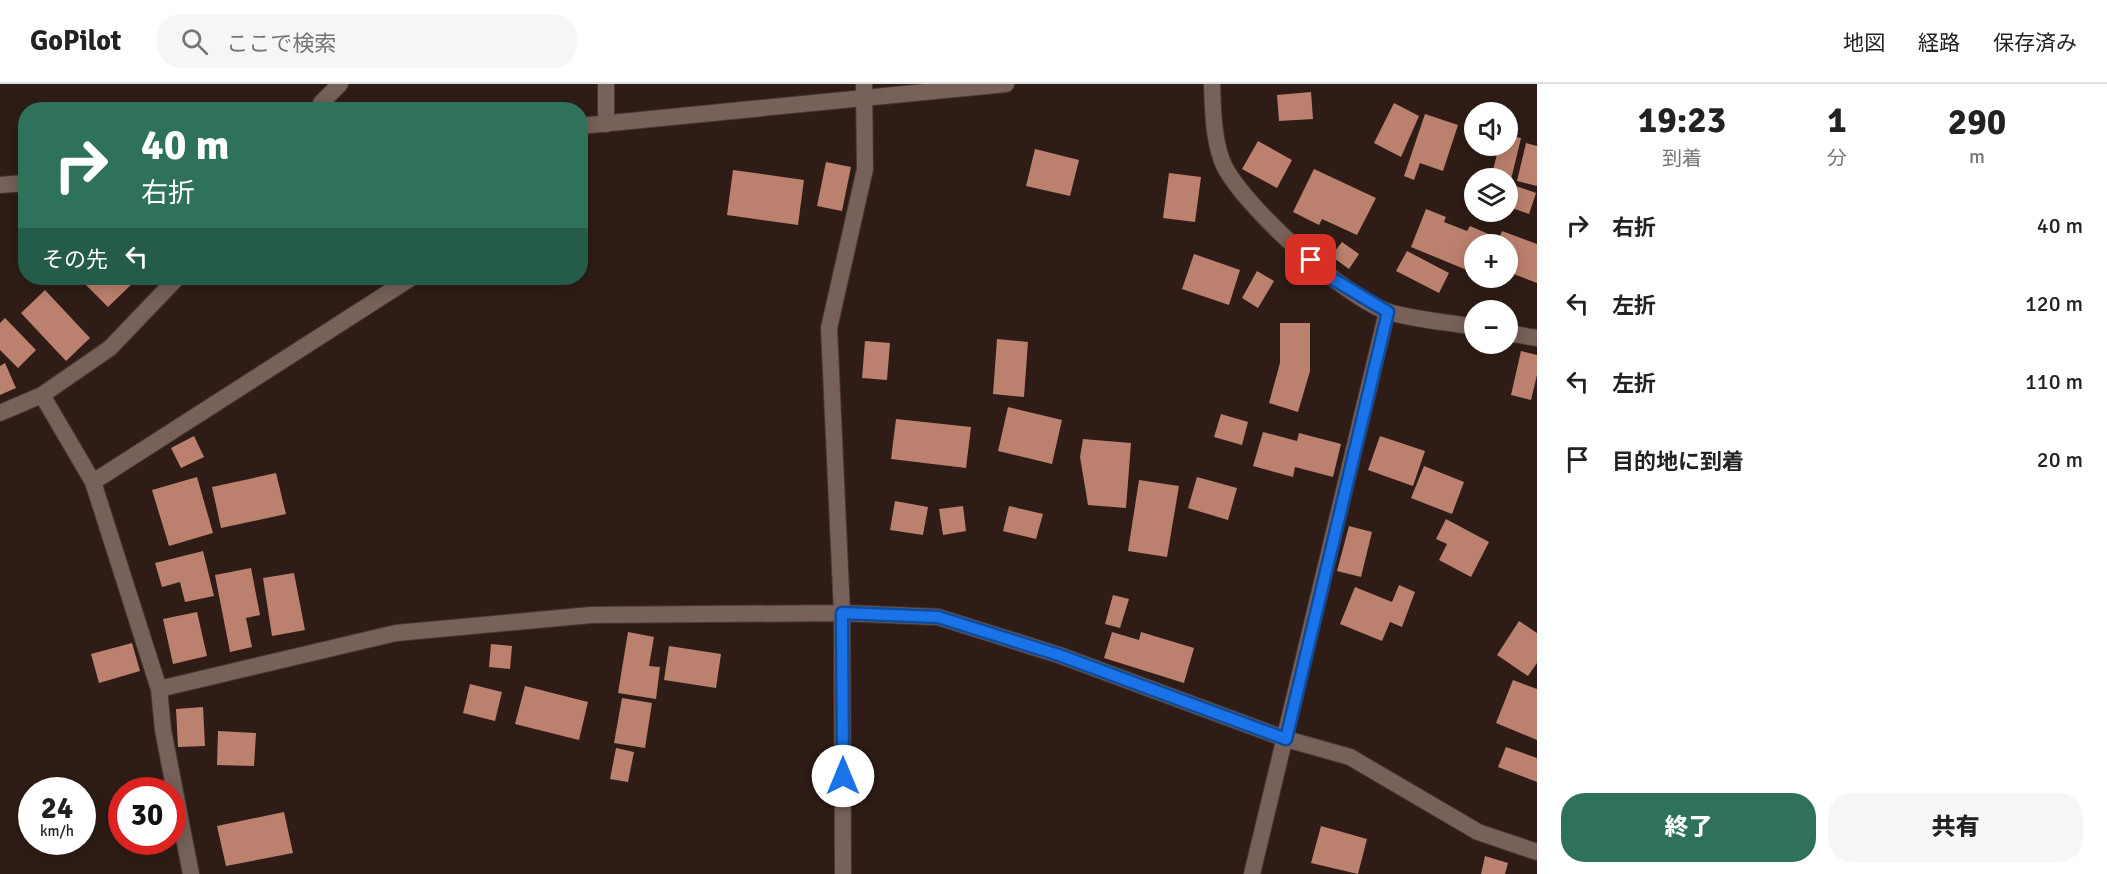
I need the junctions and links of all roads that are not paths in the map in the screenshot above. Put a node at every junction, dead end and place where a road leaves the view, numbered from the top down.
1 (339, 84) edge
2 (606, 84) edge
3 (1006, 84) edge
4 (1212, 84) edge
5 (865, 91) edge
6 (322, 102) edge
7 (606, 124) junction
8 (588, 125) edge
9 (18, 184) edge
10 (0, 185) edge
11 (170, 285) edge
12 (400, 285) edge
13 (1388, 312) junction
14 (1464, 325) edge
15 (1518, 335) edge
16 (1537, 338) edge
17 (42, 395) junction
18 (0, 413) edge
19 (93, 482) junction
20 (842, 613) junction
21 (159, 688) junction
22 (1286, 739) junction
23 (1537, 852) edge
24 (191, 874) edge
25 (843, 874) edge
26 (1252, 874) edge

1 - 6 street
2 - 7 street
3 - 5 street
4 - 13 street
5 - 7 street
5 - 20 street
7 - 8 street
9 - 10 street
11 - 17 street
12 - 19 street
13 - 14 street
13 - 22 street
15 - 16 street
17 - 18 street
17 - 19 street
19 - 21 street
20 - 21 street
20 - 22 street
20 - 25 street
21 - 24 street
22 - 23 street
22 - 26 street

